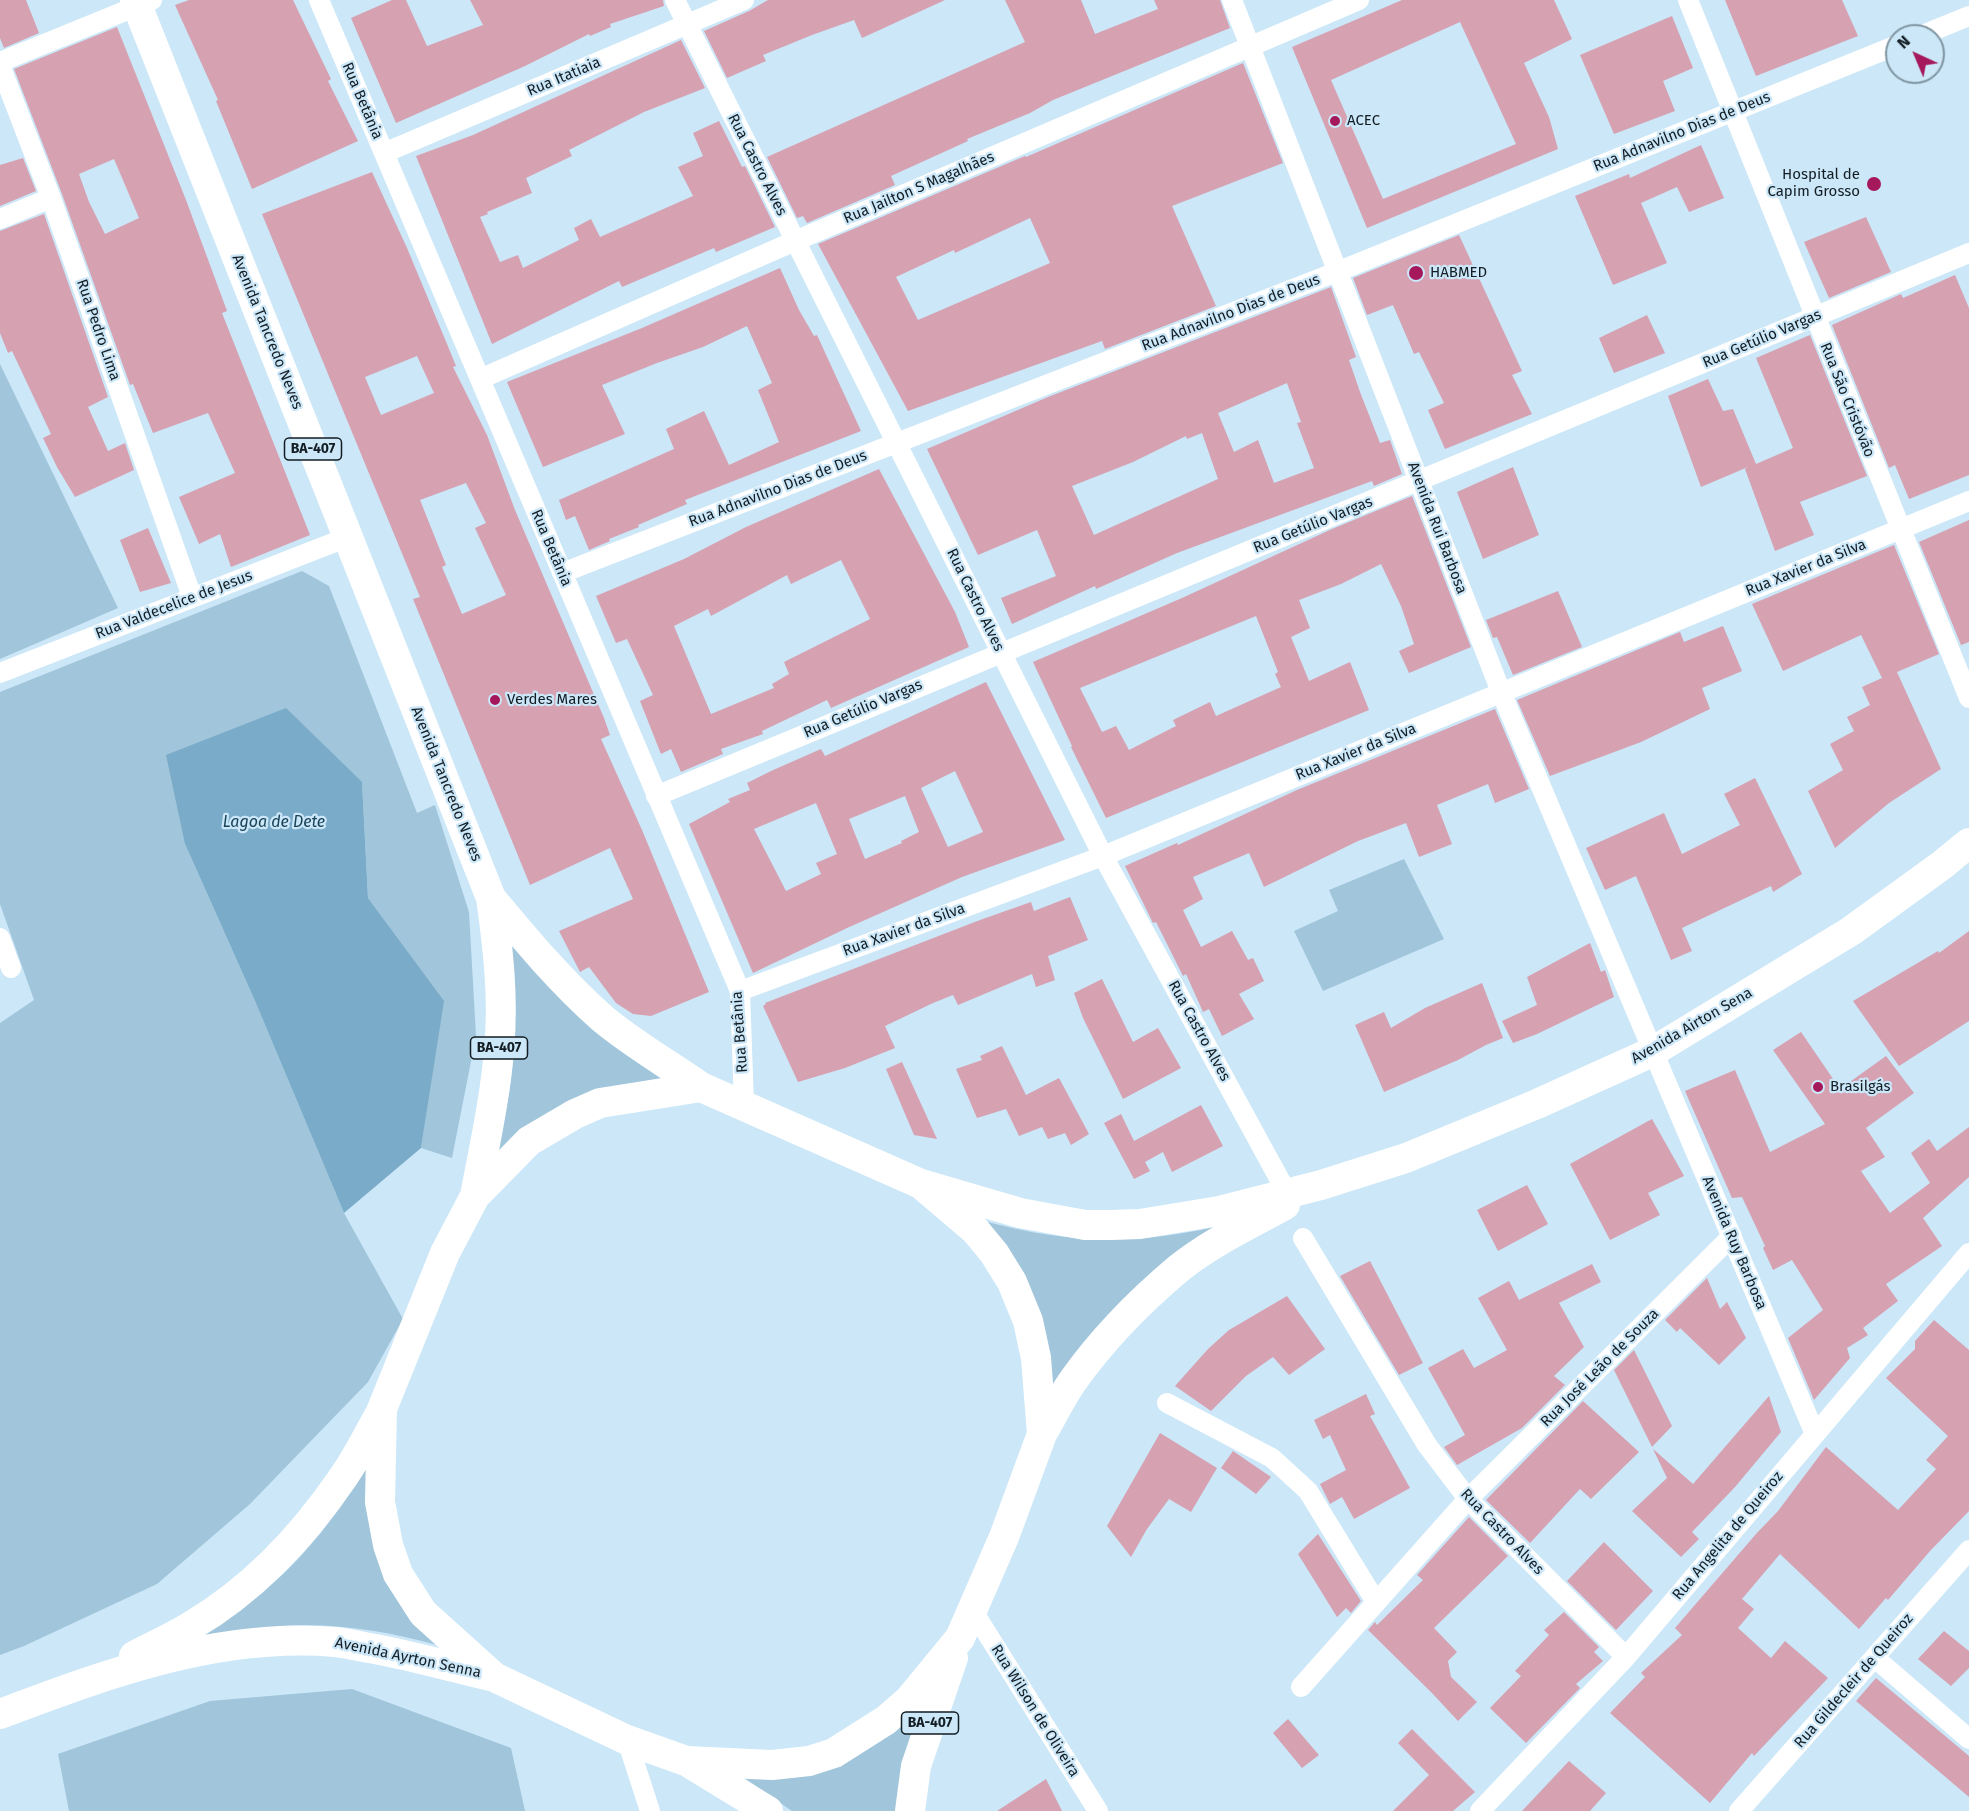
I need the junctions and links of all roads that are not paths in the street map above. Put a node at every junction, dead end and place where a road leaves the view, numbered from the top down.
1 (319, 0) edge
2 (675, 0) edge
3 (744, 0) edge
4 (1232, 0) edge
5 (1359, 0) edge
6 (1688, 0) edge
7 (142, 2) edge
8 (1969, 16) edge
9 (687, 25) junction
10 (1945, 26) edge
11 (1250, 47) junction
12 (1885, 50) edge
13 (0, 63) edge
14 (1732, 112) junction
15 (384, 153) junction
16 (51, 198) junction
17 (0, 219) edge
18 (795, 241) junction
19 (1969, 253) edge
20 (1339, 271) junction
21 (1814, 317) junction
22 (480, 379) junction
23 (897, 442) junction
24 (1418, 482) junction
25 (1969, 501) edge
26 (1900, 530) junction
27 (348, 537) junction
28 (562, 573) junction
29 (192, 597) junction
30 (1001, 652) junction
31 (0, 673) edge
32 (1501, 692) junction
33 (1969, 698) edge
34 (656, 796) junction
35 (1969, 843) edge
36 (1103, 856) junction
37 (491, 898) junction
38 (0, 938) edge
39 (11, 968) dead end
40 (740, 992) junction
41 (1652, 1052) junction
42 (701, 1087) junction
43 (744, 1105) junction
44 (921, 1184) junction
45 (1321, 1185) junction
46 (1287, 1193) junction
47 (475, 1196) junction
48 (1732, 1236) junction
49 (1304, 1238) dead end
50 (1969, 1253) edge
51 (1167, 1403) dead end
52 (382, 1409) junction
53 (1042, 1434) junction
54 (1815, 1434) junction
55 (1468, 1499) junction
56 (1969, 1550) edge
57 (1376, 1602) junction
58 (973, 1611) junction
59 (960, 1638) junction
60 (1626, 1657) junction
61 (1875, 1658) junction
62 (494, 1677) junction
63 (75, 1686) junction
64 (1302, 1687) dead end
65 (0, 1714) edge
66 (1969, 1739) edge
67 (627, 1740) junction
68 (686, 1761) junction
69 (650, 1811) edge
70 (768, 1811) edge
71 (910, 1811) edge
72 (1098, 1811) edge
73 (1480, 1811) edge
74 (1739, 1811) edge

1 - 15 street, Rua Betânia
2 - 9 street, Rua Castro Alves
3 - 9 street, Rua Itatiaia
4 - 11 street, Avenida Rui Barbosa
5 - 11 street, Rua Jailton S Magalhães
6 - 14 street, Rua São Cristóvão
7 - 13 street
7 - 27 main road, Avenida Tancredo Neves / BA-407
8 - 10 street
9 - 15 street, Rua Itatiaia
9 - 18 street, Rua Castro Alves
11 - 18 street, Rua Jailton S Magalhães
11 - 20 street, Avenida Rui Barbosa
12 - 14 street, Rua Adnavilno Dias de Deus
13 - 16 street, Rua Pedro Lima
14 - 20 street, Rua Adnavilno Dias de Deus
14 - 21 street, Rua São Cristóvão
15 - 22 street, Rua Betânia
16 - 17 street
16 - 29 street, Rua Pedro Lima
18 - 22 street, Rua Jailton S Magalhães
18 - 23 street, Rua Castro Alves
19 - 21 street, Rua Getúlio Vargas
20 - 23 street, Rua Adnavilno Dias de Deus
20 - 24 street, Avenida Rui Barbosa
21 - 24 street, Rua Getúlio Vargas
21 - 26 street, Rua São Cristóvão
22 - 28 street, Rua Betânia
23 - 28 street, Rua Adnavilno Dias de Deus
23 - 30 street, Rua Castro Alves
24 - 30 street, Rua Getúlio Vargas
24 - 32 street, Avenida Rui Barbosa
25 - 26 street, Rua Xavier da Silva
26 - 32 street, Rua Xavier da Silva
26 - 33 street, Rua São Cristóvão
27 - 29 street, Rua Valdecelice de Jesus
27 - 37 main road, Avenida Tancredo Neves / BA-407
28 - 34 street, Rua Betânia
29 - 31 street, Rua Valdecelice de Jesus
30 - 34 street, Rua Getúlio Vargas
30 - 36 street, Rua Castro Alves
32 - 36 street, Rua Xavier da Silva
32 - 41 street, Avenida Rui Barbosa
34 - 40 street, Rua Betânia
35 - 41 main road, Avenida Airton Sena
36 - 40 street, Rua Xavier da Silva
36 - 46 street, Rua Castro Alves
37 - 42 main road, BA-407
37 - 47 main road, BA-407
38 - 39 street
40 - 43 street, Rua Betânia
41 - 45 main road, Avenida Airton Sena
41 - 48 street, Avenida Ruy Barbosa
42 - 43 main road
42 - 47 main road
43 - 44 main road
44 - 46 main road
44 - 53 main road
45 - 46 main road
45 - 53 main road
47 - 52 main road
48 - 54 street, Avenida Ruy Barbosa
48 - 55 street, Rua José Leão de Souza
49 - 55 street, Rua Castro Alves
50 - 54 street, Rua Angelita de Queiroz
51 - 57 street
52 - 62 main road
52 - 63 main road, Avenida Ayrton Senna
53 - 58 main road
54 - 60 street, Rua Angelita de Queiroz
55 - 57 street, Rua José Leão de Souza
55 - 60 street, Rua Castro Alves
56 - 61 street, Rua Gildecleir de Queiroz
57 - 64 street, Rua José Leão de Souza
58 - 59 main road
58 - 72 street, Rua Wilson de Oliveira
59 - 68 main road
59 - 71 main road, BA-407
60 - 73 street, Rua Angelita de Queiroz
61 - 66 street
61 - 74 street, Rua Gildecleir de Queiroz
62 - 63 main road, Avenida Ayrton Senna
62 - 67 main road
63 - 65 main road, Avenida Ayrton Senna
67 - 68 main road
67 - 69 street
68 - 70 main road

